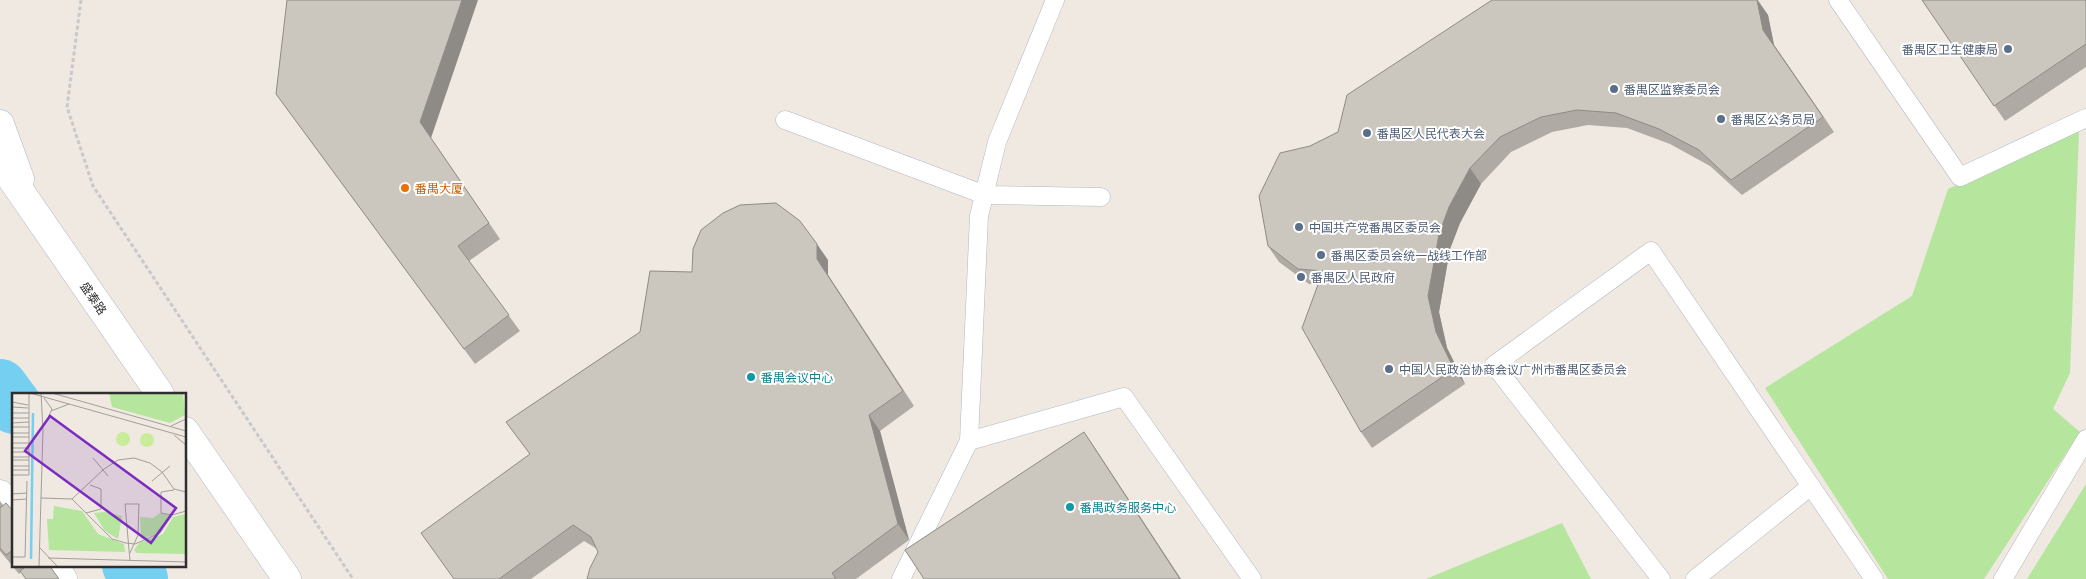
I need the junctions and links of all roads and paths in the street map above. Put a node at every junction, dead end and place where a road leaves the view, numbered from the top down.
1 (81, 0) edge
2 (1055, 0) edge
3 (1838, 0) edge
4 (2086, 118) edge
5 (785, 120) dead end
6 (0, 124) edge
7 (0, 162) edge
8 (984, 195) junction
9 (1101, 197) dead end
10 (29, 202) junction
11 (159, 393) edge
12 (186, 432) edge
13 (2086, 439) edge
14 (968, 441) junction
15 (1811, 486) junction
16 (0, 494) edge
17 (12, 510) edge
18 (12, 515) edge
19 (0, 525) edge
20 (44, 568) edge
21 (63, 579) edge
22 (287, 579) edge
23 (354, 579) edge
24 (901, 579) edge
25 (1252, 579) edge
26 (1661, 579) edge
27 (1695, 579) edge
28 (1874, 579) edge
29 (2003, 579) edge

1 - 23 path
2 - 8 lane
3 - 4 lane
5 - 8 lane
6 - 10 street, 盛泰路
7 - 10 street, 盛泰路
8 - 9 lane
8 - 14 lane
10 - 11 street, 盛泰路
12 - 22 street
13 - 29 lane
14 - 24 lane
14 - 25 lane
15 - 26 lane
15 - 27 lane
15 - 28 lane
16 - 17 street
18 - 19 lane
20 - 21 street

